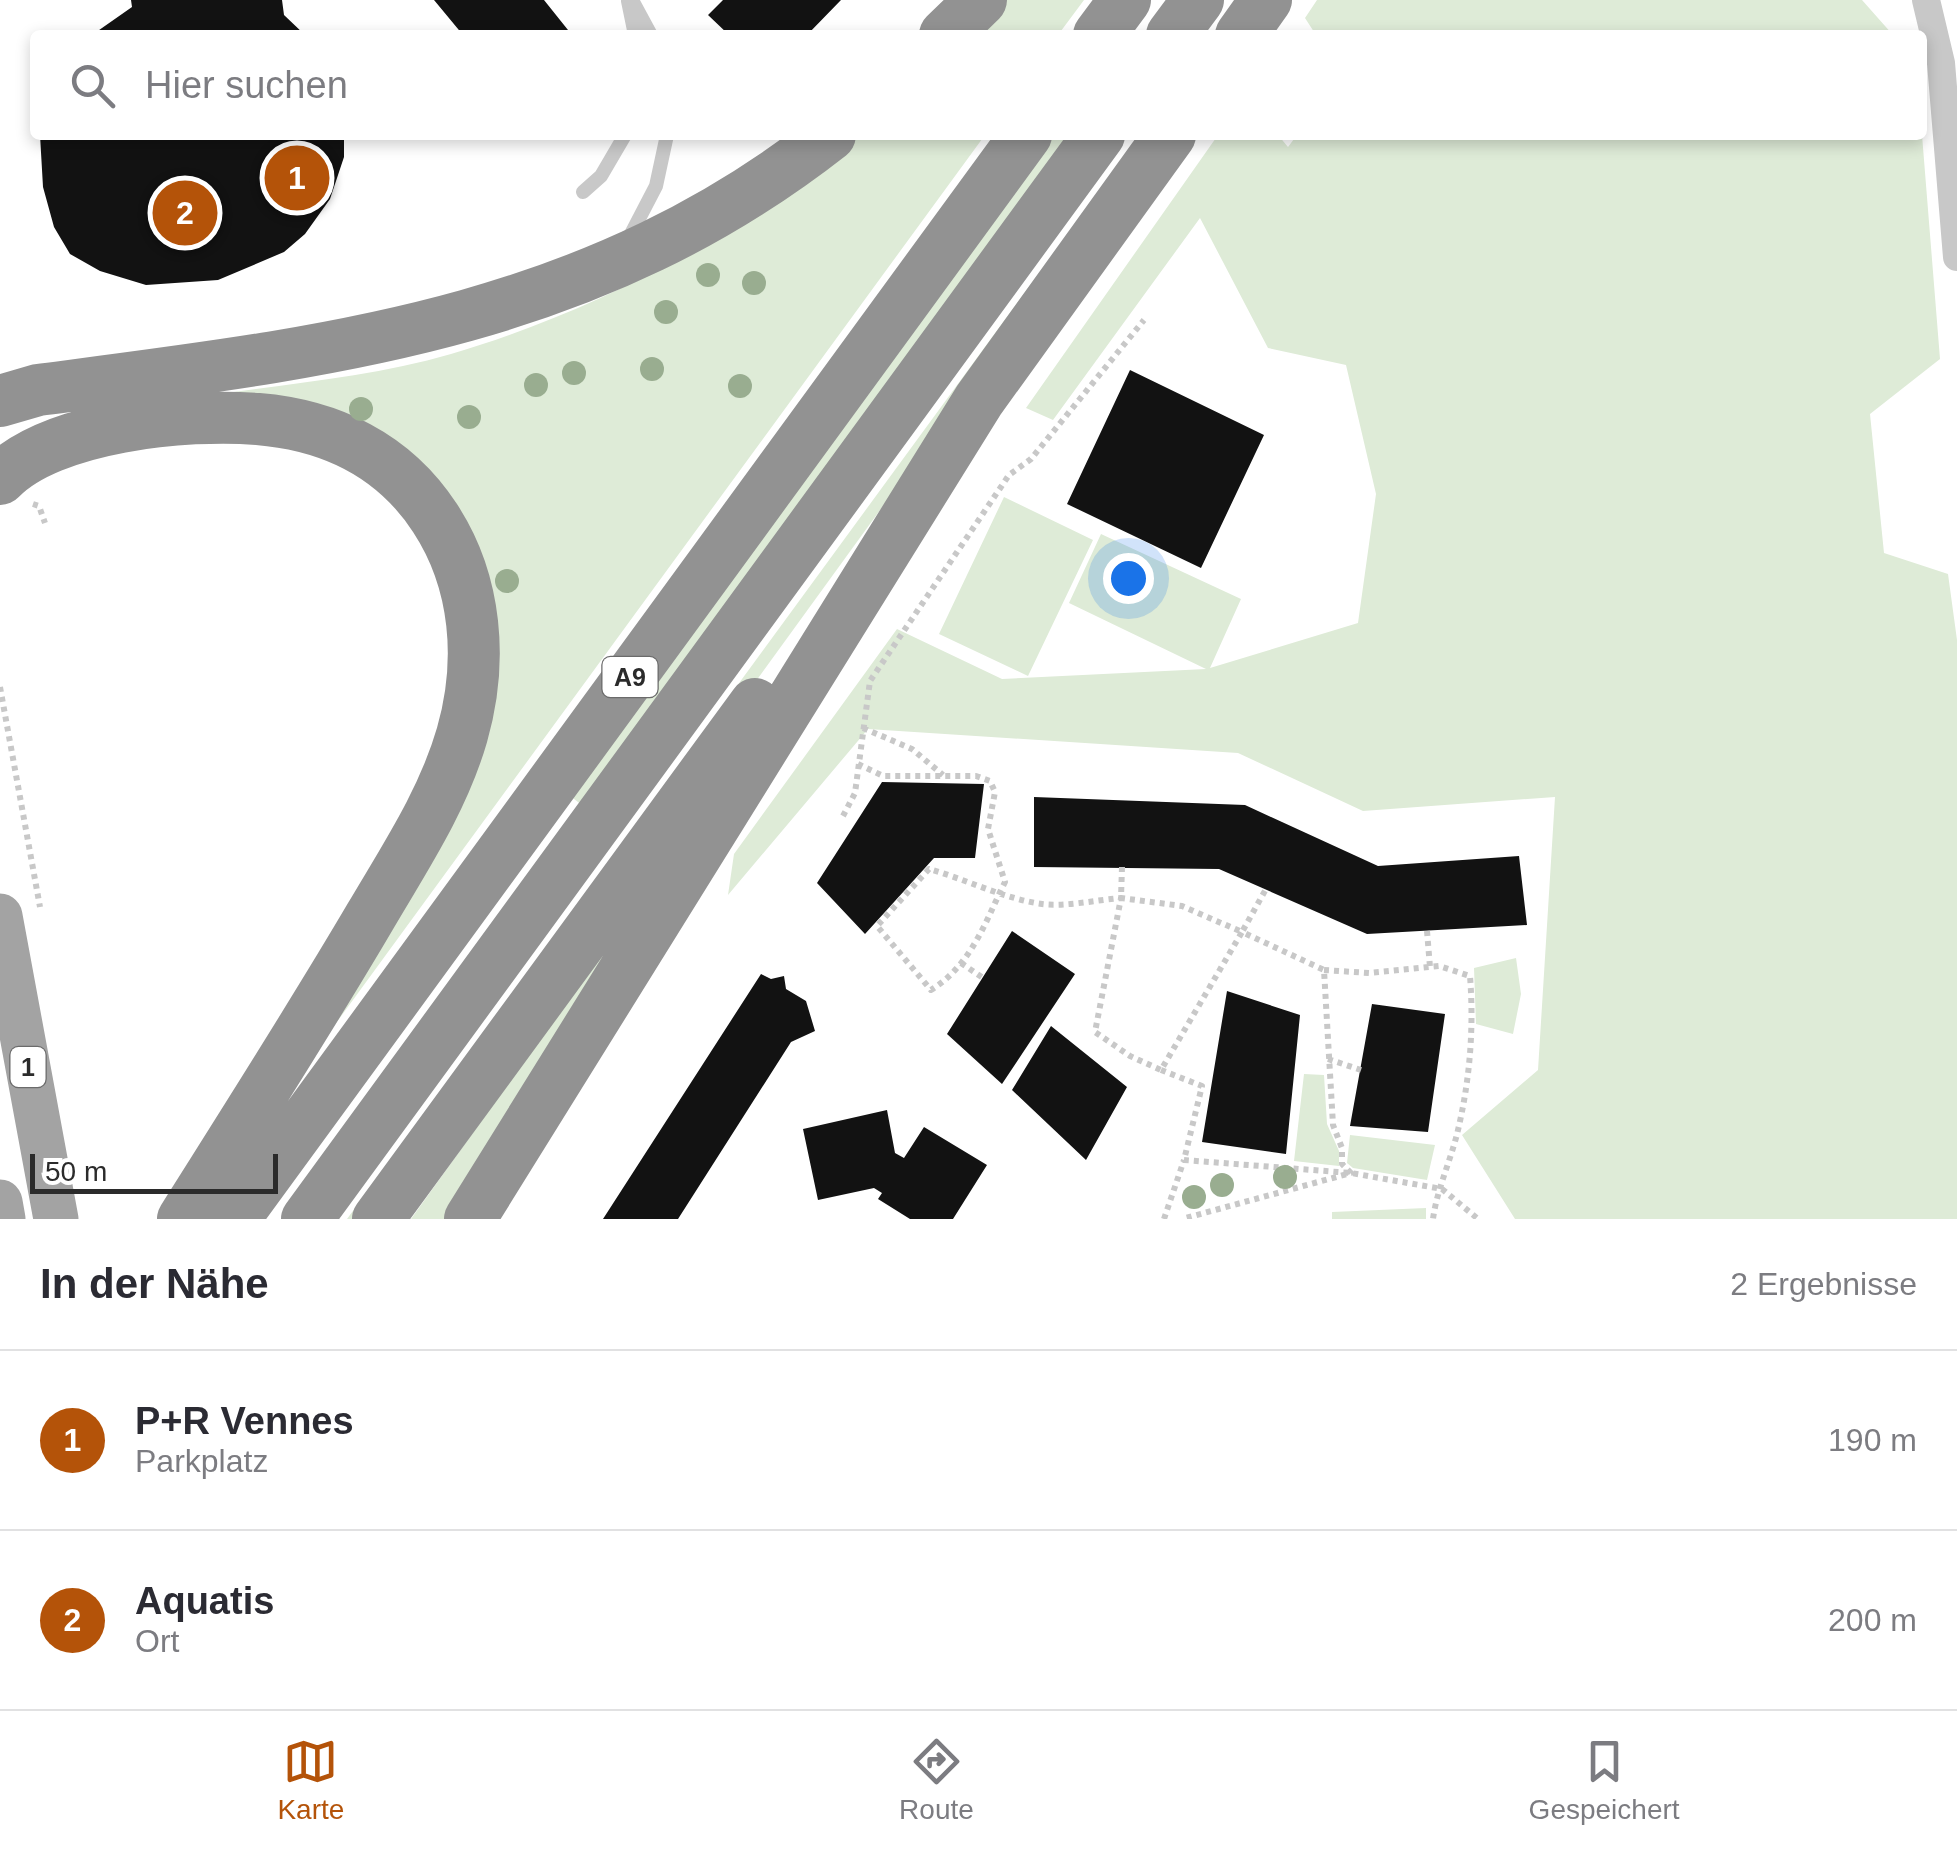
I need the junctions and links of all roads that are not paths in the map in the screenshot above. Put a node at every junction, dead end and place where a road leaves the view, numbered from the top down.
1 (630, 0) edge
2 (981, 0) edge
3 (1125, 0) edge
4 (1198, 0) edge
5 (1266, 0) edge
6 (1926, 0) edge
7 (634, 30) edge
8 (648, 30) edge
9 (950, 30) edge
10 (1104, 30) edge
11 (1176, 30) edge
12 (1245, 30) edge
13 (622, 140) edge
14 (666, 140) edge
15 (822, 140) edge
16 (1022, 140) edge
17 (1095, 140) edge
18 (1166, 140) edge
19 (583, 192) dead end
20 (1957, 257) edge
21 (599, 271) junction
22 (13, 391) edge
23 (978, 400) junction
24 (0, 479) edge
25 (0, 916) edge
26 (0, 1202) edge
27 (3, 1219) edge
28 (56, 1219) edge
29 (184, 1219) edge
30 (234, 1219) edge
31 (307, 1219) edge
32 (378, 1219) edge
33 (470, 1219) edge

1 - 7 lane
1 - 8 lane
2 - 9 highway
3 - 10 highway
4 - 11 highway
5 - 12 highway
6 - 20 street
13 - 19 lane
14 - 21 lane
15 - 21 highway
16 - 30 highway, A9
17 - 31 highway, A9
18 - 23 highway
21 - 22 highway
23 - 32 highway
23 - 33 highway
24 - 29 highway
25 - 28 main road, 1
26 - 27 main road

